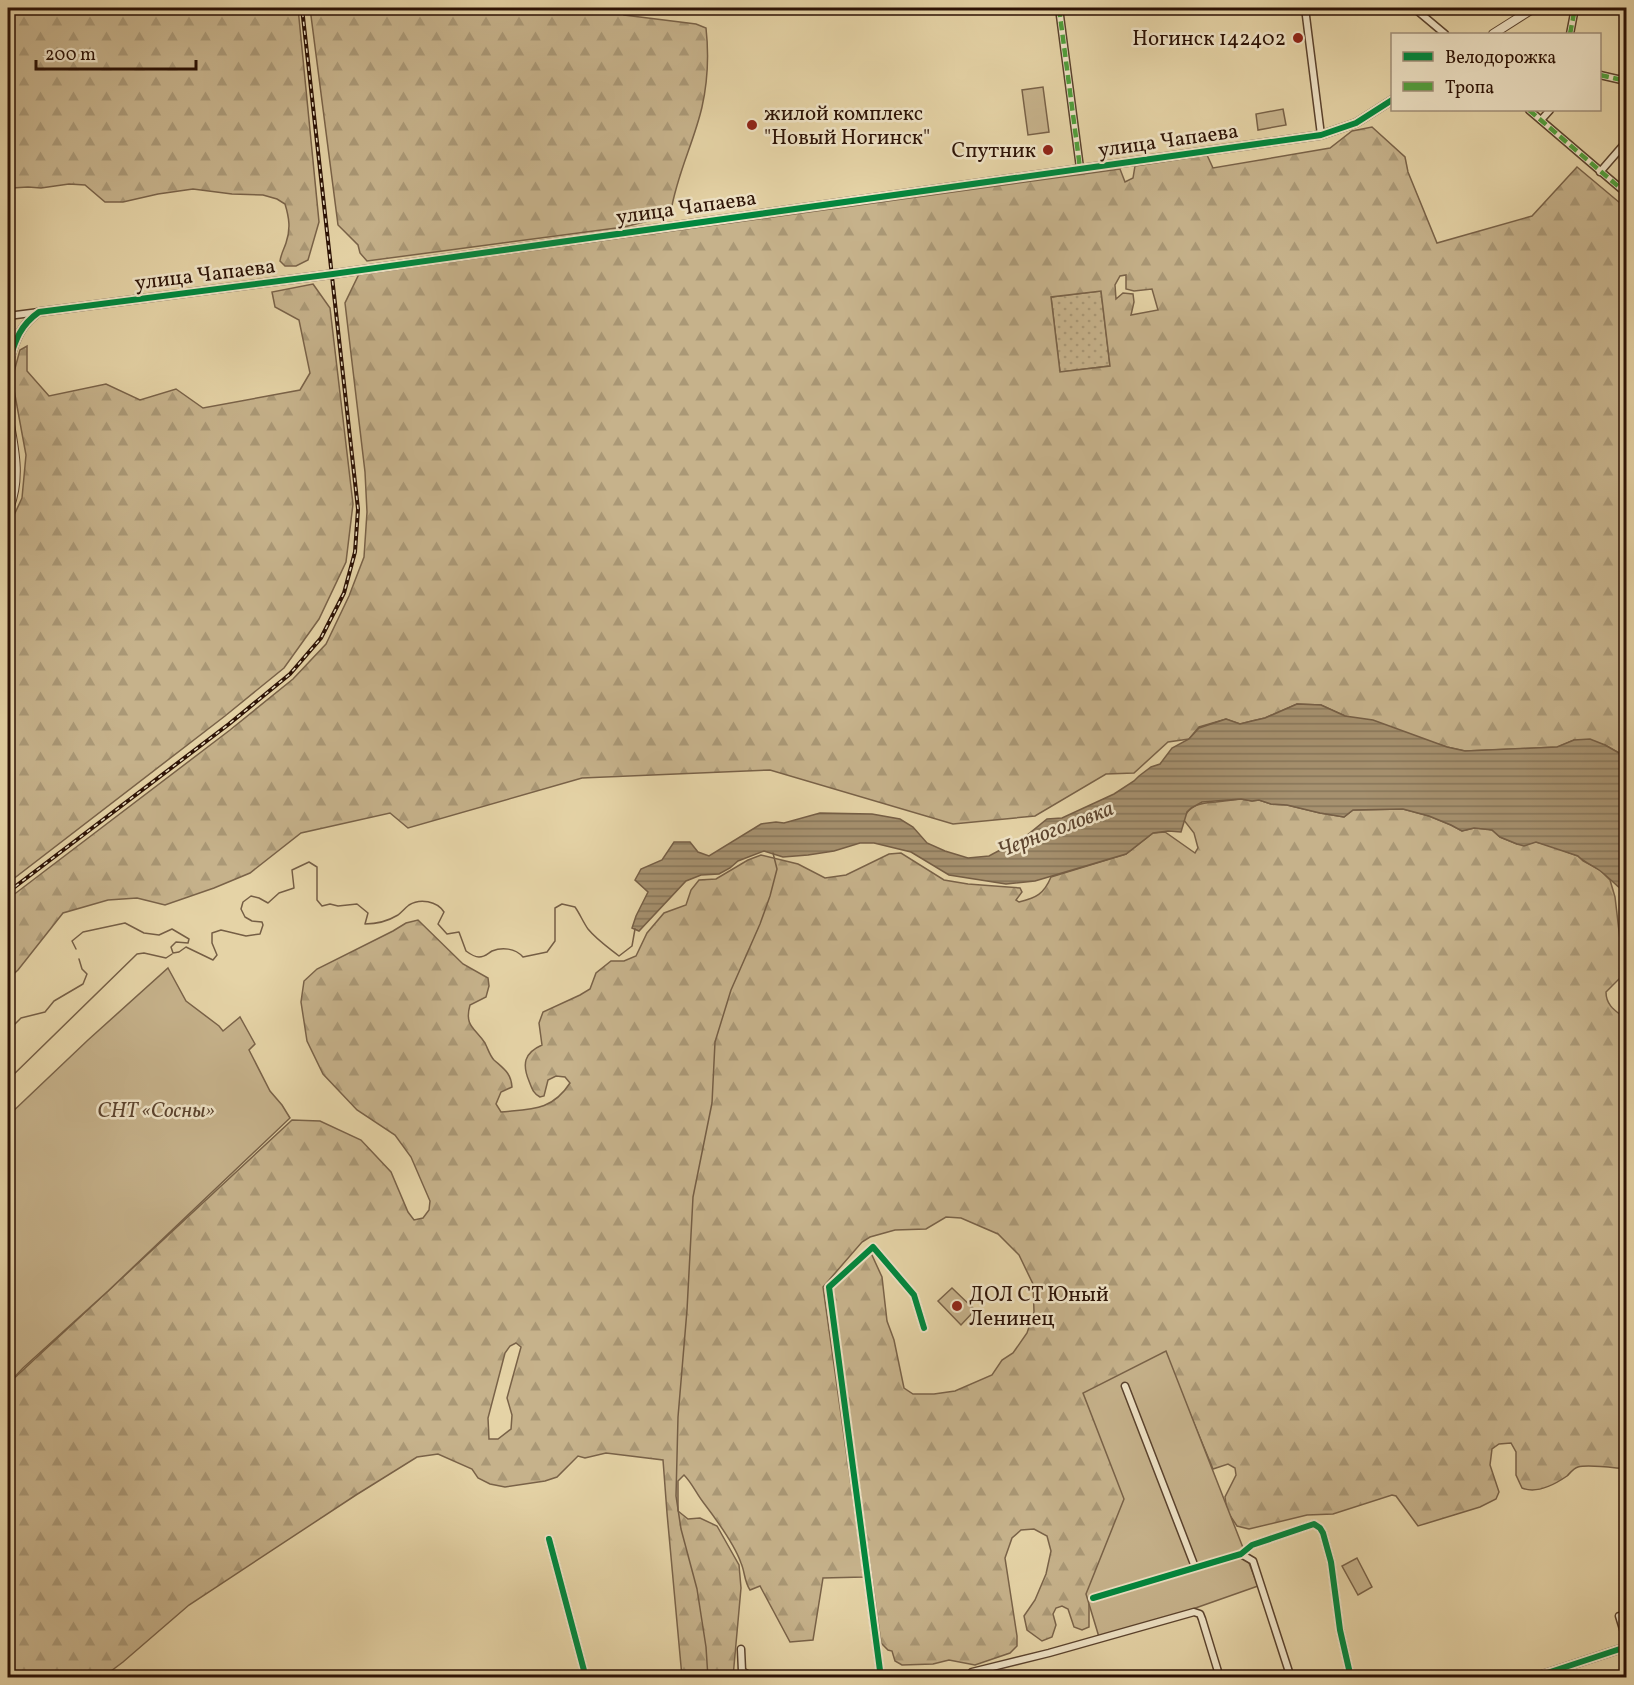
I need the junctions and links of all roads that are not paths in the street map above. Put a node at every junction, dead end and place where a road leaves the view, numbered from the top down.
1 (1059, 8) edge
2 (1305, 8) edge
3 (1414, 8) edge
4 (1534, 8) edge
5 (1575, 8) edge
6 (1444, 33) edge
7 (1495, 33) edge
8 (1570, 33) edge
9 (1601, 75) edge
10 (1626, 81) edge
11 (1391, 101) edge
12 (1530, 111) edge
13 (1549, 111) edge
14 (1541, 120) junction
15 (1321, 135) junction
16 (1626, 142) edge
17 (1080, 168) junction
18 (1600, 172) junction
19 (1626, 193) edge
20 (39, 312) junction
21 (8, 316) edge
22 (8, 364) edge
23 (8, 414) edge
24 (8, 511) edge
25 (924, 1328) dead end
26 (1125, 1386) dead end
27 (549, 1539) dead end
28 (1241, 1554) junction
29 (1195, 1567) junction
30 (1093, 1598) dead end
31 (1619, 1616) dead end
32 (1626, 1639) edge
33 (1626, 1647) edge
34 (741, 1649) dead end
35 (973, 1675) edge
36 (1544, 1676) edge
37 (586, 1677) edge
38 (782, 1677) edge
39 (872, 1677) edge
40 (881, 1677) edge
41 (1220, 1677) edge
42 (1291, 1677) edge
43 (1351, 1677) edge
44 (1532, 1677) edge

1 - 17 street
2 - 15 street
3 - 6 street
4 - 7 street
5 - 8 street
9 - 10 street
11 - 15 street, улица Чапаева
12 - 14 street
13 - 14 street
14 - 18 street
15 - 17 street, улица Чапаева
16 - 18 street
17 - 20 street, улица Чапаева
18 - 19 street
20 - 21 street
20 - 22 street
23 - 24 street
25 - 40 street
26 - 29 street
27 - 37 street
28 - 29 street
28 - 42 street
28 - 43 street
29 - 30 street
31 - 32 street
33 - 36 street
34 - 38 street
35 - 41 street
36 - 44 street
39 - 40 street

